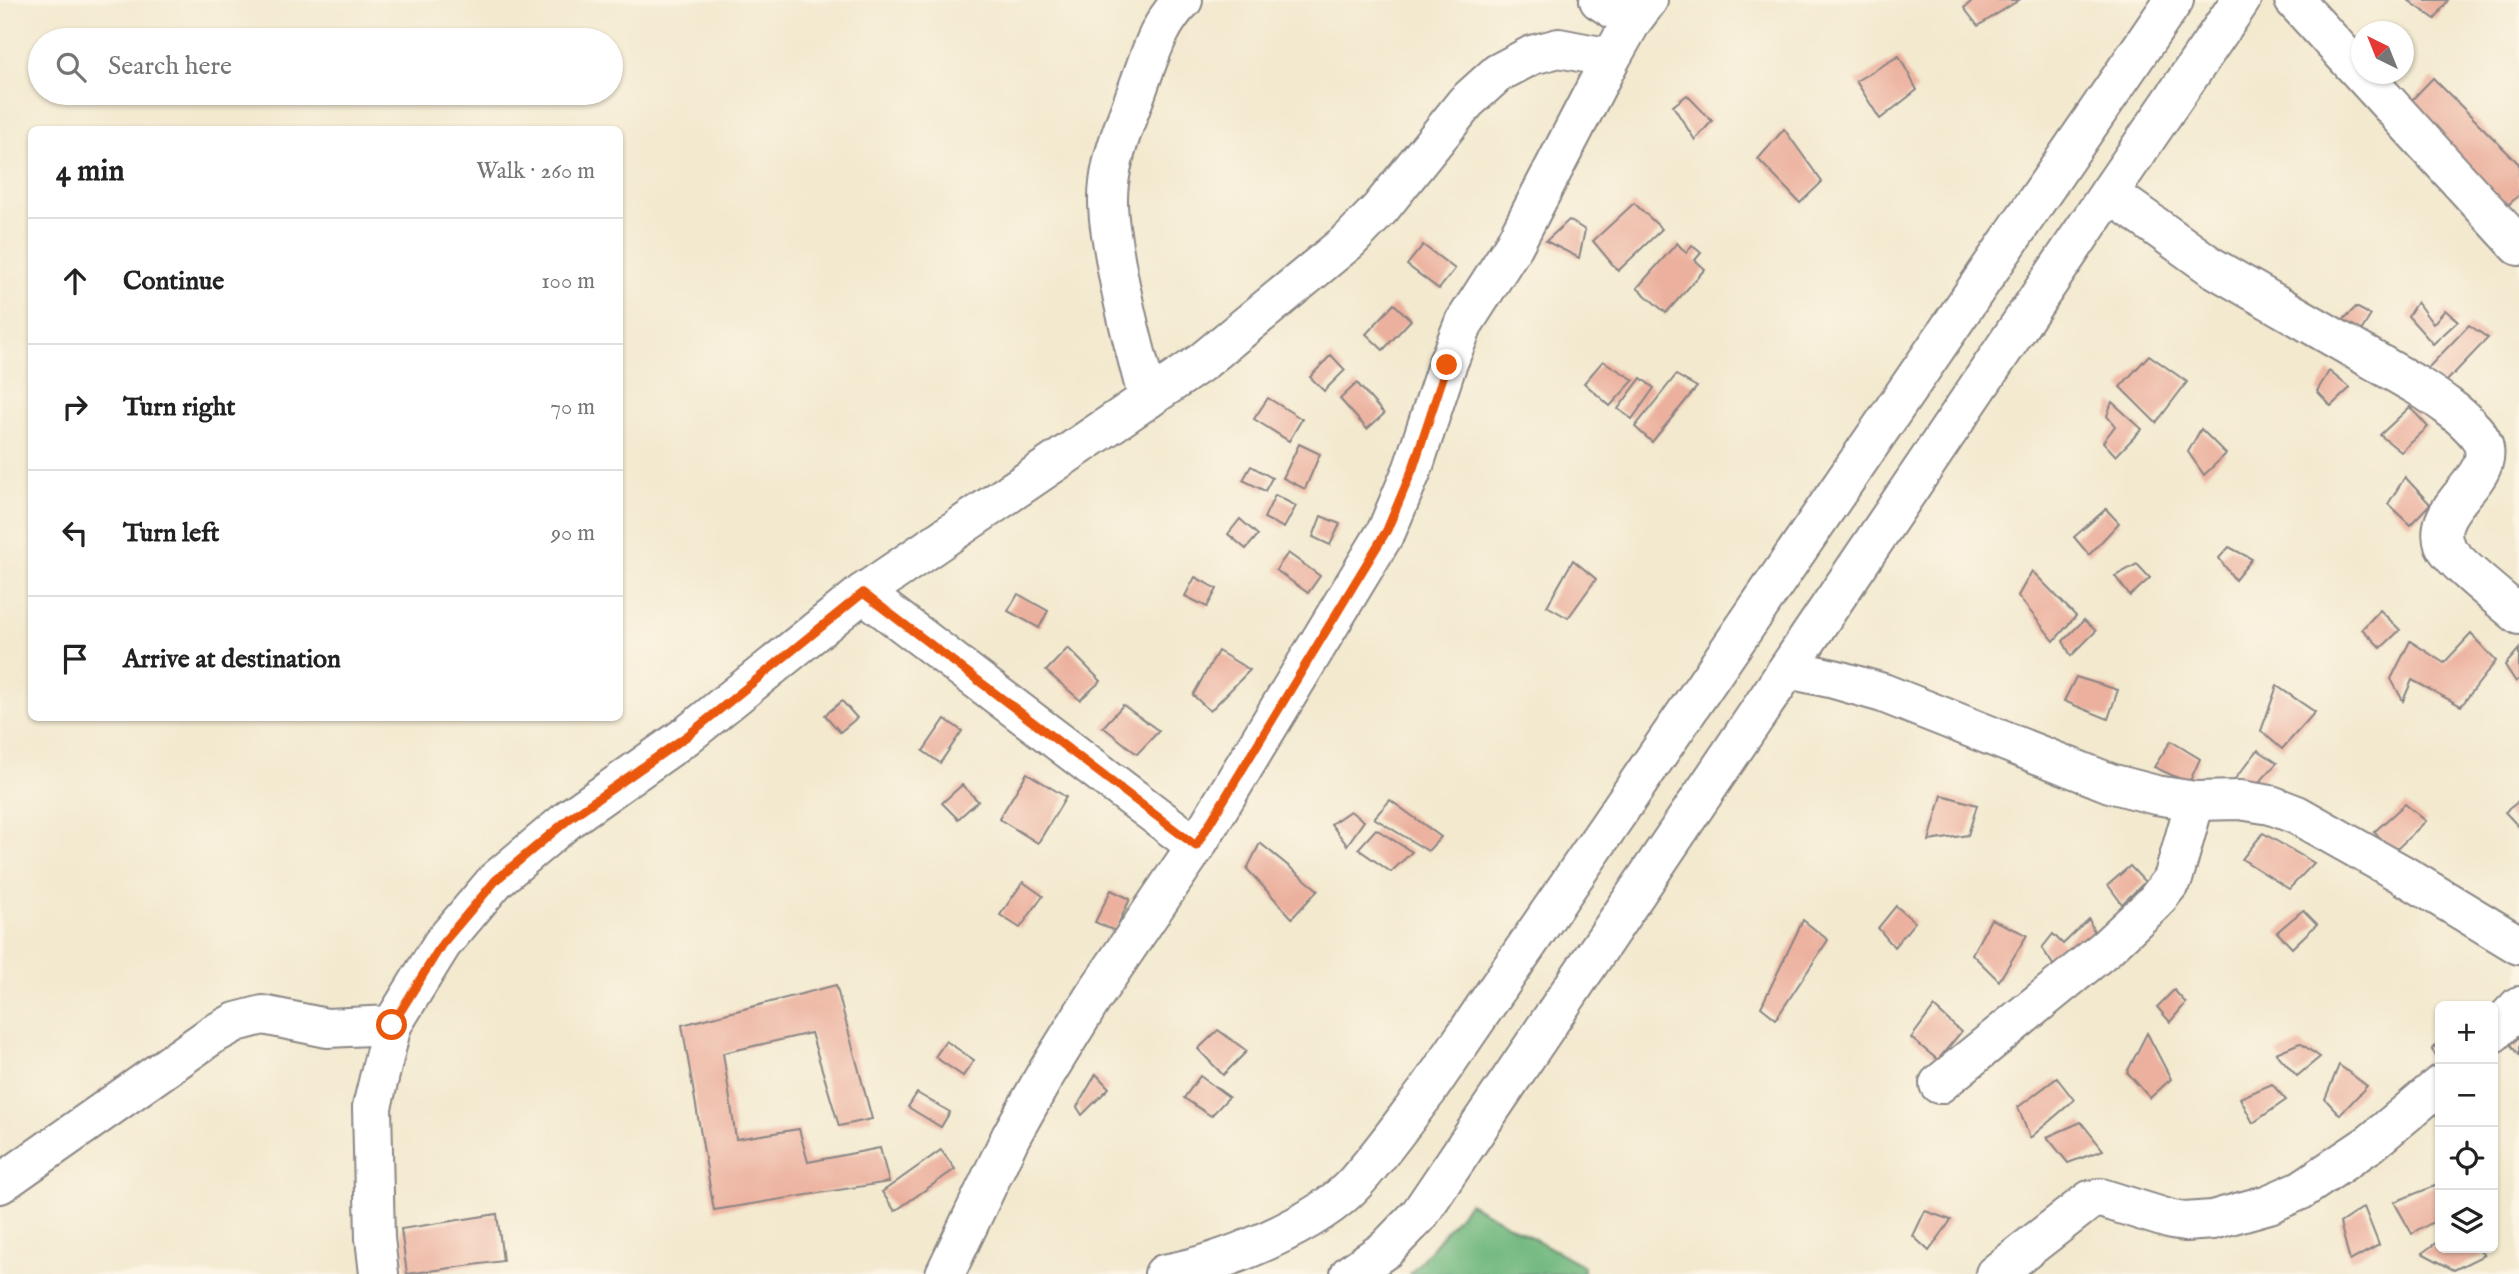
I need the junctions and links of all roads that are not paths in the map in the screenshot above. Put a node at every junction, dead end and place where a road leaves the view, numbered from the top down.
1 (1183, 0) edge
2 (1600, 0) edge
3 (2174, 0) edge
4 (2242, 0) edge
5 (2294, 0) edge
6 (1640, 11) edge
7 (1611, 58) junction
8 (2109, 193) junction
9 (2519, 246) edge
10 (1148, 399) junction
11 (863, 593) junction
12 (2519, 615) edge
13 (1788, 669) junction
14 (2195, 801) junction
15 (1196, 846) junction
16 (2519, 945) edge
17 (2519, 1006) edge
18 (392, 1025) junction
19 (2498, 1028) edge
20 (1939, 1084) dead end
21 (2435, 1089) edge
22 (0, 1184) edge
23 (379, 1274) edge
24 (945, 1274) edge
25 (1164, 1274) edge
26 (1350, 1274) edge
27 (1995, 1274) edge

1 - 10 street
2 - 6 street
3 - 25 street
4 - 8 street
5 - 9 street
6 - 7 street
7 - 10 street
7 - 15 street
8 - 12 street
8 - 13 street
10 - 11 street
11 - 15 street
11 - 18 street
13 - 14 street
13 - 26 street
14 - 16 street
14 - 20 street
15 - 24 street
17 - 19 street
18 - 22 street
18 - 23 street
21 - 27 street

